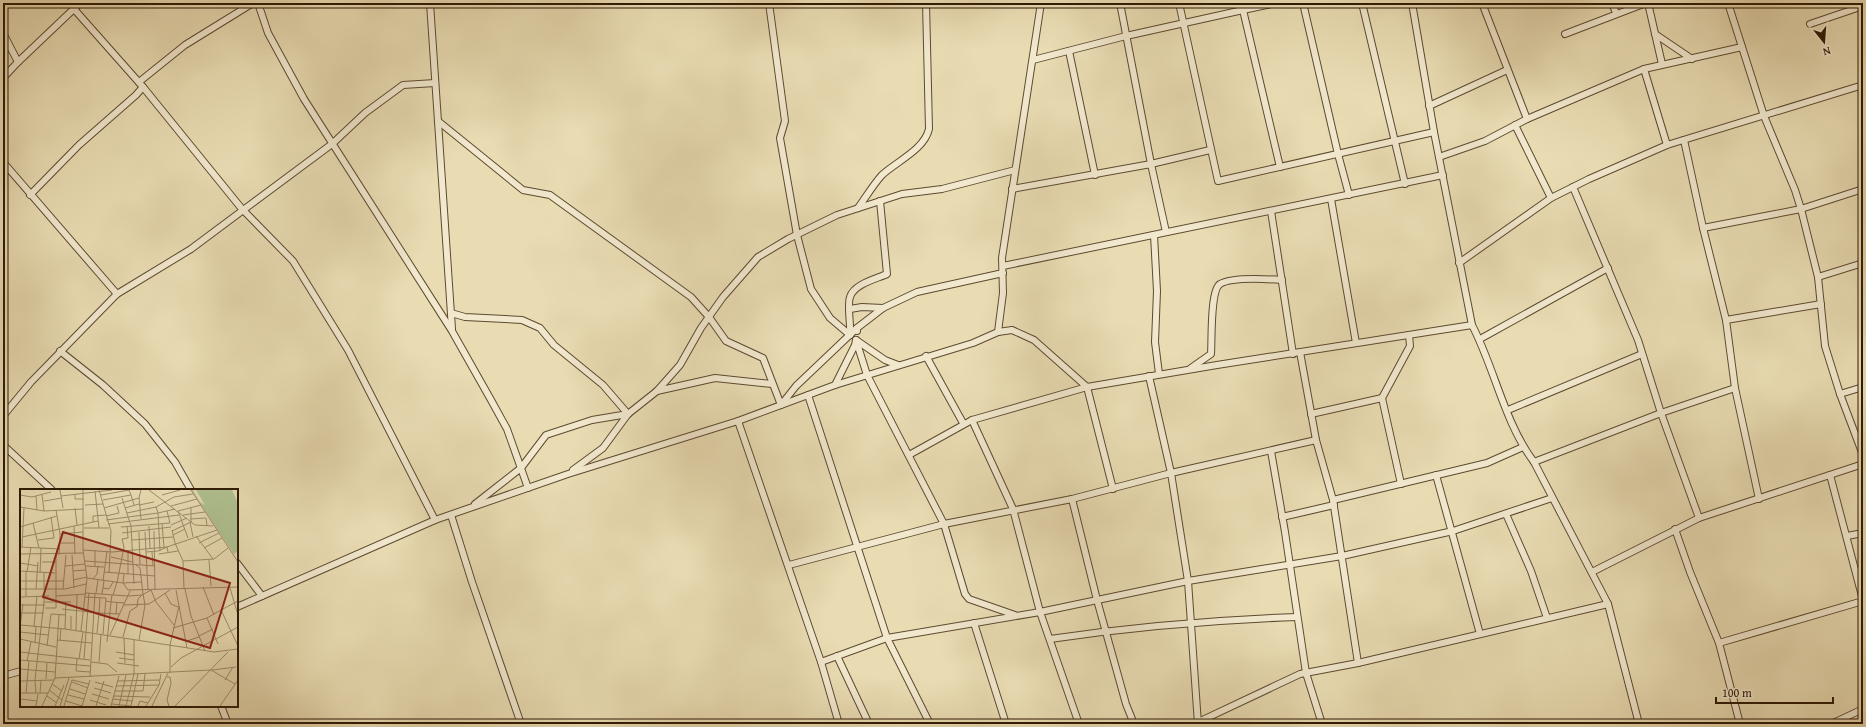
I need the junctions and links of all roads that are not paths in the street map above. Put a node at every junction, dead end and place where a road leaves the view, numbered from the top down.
1 (71, 3) edge
2 (80, 3) edge
3 (253, 3) edge
4 (258, 3) edge
5 (430, 3) edge
6 (769, 3) edge
7 (926, 3) edge
8 (1041, 3) edge
9 (1120, 3) edge
10 (1179, 3) edge
11 (1241, 3) edge
12 (1276, 3) edge
13 (1303, 3) edge
14 (1362, 3) edge
15 (1412, 3) edge
16 (1482, 3) edge
17 (1612, 3) edge
18 (1647, 3) edge
19 (1728, 3) edge
20 (1854, 6) edge
21 (1863, 6) edge
22 (74, 9) junction
23 (1243, 10) junction
24 (1616, 13) junction
25 (1183, 23) junction
26 (1810, 24) dead end
27 (3, 33) edge
28 (1565, 34) dead end
29 (1654, 34) junction
30 (1126, 36) junction
31 (1742, 47) junction
32 (1069, 51) junction
33 (1692, 59) junction
34 (1033, 60) junction
35 (18, 62) junction
36 (1662, 64) junction
37 (1644, 69) junction
38 (1507, 70) junction
39 (3, 78) edge
40 (435, 83) junction
41 (141, 84) junction
42 (1863, 86) edge
43 (1429, 106) junction
44 (1764, 116) junction
45 (1527, 120) junction
46 (438, 121) junction
47 (1515, 125) junction
48 (1434, 132) junction
49 (1684, 140) junction
50 (1395, 141) junction
51 (332, 144) junction
52 (1667, 145) junction
53 (1210, 150) junction
54 (1338, 154) junction
55 (1439, 157) junction
56 (3, 162) edge
57 (1151, 164) junction
58 (1280, 168) junction
59 (1015, 170) junction
60 (1095, 175) junction
61 (1443, 175) junction
62 (1405, 184) junction
63 (1573, 187) junction
64 (1012, 189) junction
65 (1863, 189) edge
66 (1349, 194) junction
67 (30, 195) junction
68 (1551, 198) junction
69 (1331, 199) junction
70 (880, 201) junction
71 (858, 208) junction
72 (1801, 208) junction
73 (242, 209) junction
74 (1271, 211) junction
75 (1703, 228) junction
76 (1166, 232) junction
77 (798, 235) junction
78 (1154, 235) junction
79 (1459, 263) junction
80 (1863, 263) edge
81 (1003, 266) junction
82 (1608, 268) junction
83 (1003, 274) junction
84 (1818, 277) junction
85 (1282, 280) junction
86 (117, 294) junction
87 (1821, 304) junction
88 (883, 308) junction
89 (850, 309) junction
90 (451, 313) junction
91 (709, 317) junction
92 (1726, 320) junction
93 (1472, 325) junction
94 (857, 328) junction
95 (452, 331) junction
96 (998, 332) junction
97 (850, 335) junction
98 (1409, 335) junction
99 (1480, 339) junction
100 (856, 340) junction
101 (1356, 343) junction
102 (60, 351) junction
103 (1300, 352) junction
104 (1293, 354) junction
105 (1642, 354) junction
106 (926, 356) junction
107 (898, 365) junction
108 (1190, 369) junction
109 (1159, 374) junction
110 (867, 375) junction
111 (1149, 376) junction
112 (772, 384) junction
113 (835, 384) junction
114 (1087, 387) junction
115 (1863, 387) edge
116 (1735, 388) junction
117 (657, 392) junction
118 (1840, 394) junction
119 (808, 395) junction
120 (1382, 398) junction
121 (781, 405) junction
122 (1508, 410) junction
123 (1661, 413) junction
124 (628, 414) junction
125 (1311, 414) junction
126 (3, 416) edge
127 (972, 420) junction
128 (738, 421) junction
129 (963, 424) junction
130 (1316, 440) junction
131 (3, 445) edge
132 (1523, 447) junction
133 (1271, 451) junction
134 (909, 455) junction
135 (1863, 455) edge
136 (1534, 462) junction
137 (1863, 464) edge
138 (521, 468) junction
139 (1171, 472) junction
140 (568, 474) junction
141 (1436, 475) junction
142 (1830, 475) junction
143 (1401, 484) junction
144 (528, 488) junction
145 (51, 489) edge
146 (190, 489) edge
147 (1113, 489) junction
148 (1552, 498) junction
149 (1072, 499) junction
150 (1759, 499) junction
151 (1333, 502) junction
152 (470, 508) junction
153 (1013, 509) junction
154 (451, 514) junction
155 (1506, 514) junction
156 (1282, 517) junction
157 (1699, 518) junction
158 (435, 520) junction
159 (944, 524) junction
160 (1675, 529) junction
161 (1453, 531) junction
162 (1863, 533) edge
163 (1847, 536) junction
164 (856, 547) junction
165 (1342, 556) junction
166 (238, 563) edge
167 (1288, 563) junction
168 (789, 565) junction
169 (1592, 572) junction
170 (1188, 581) junction
171 (262, 596) junction
172 (1096, 600) junction
173 (1863, 600) edge
174 (1608, 604) junction
175 (238, 608) edge
176 (1040, 612) junction
177 (1016, 616) junction
178 (1297, 617) junction
179 (1547, 618) junction
180 (974, 623) junction
181 (1191, 624) junction
182 (1105, 631) junction
183 (1480, 634) junction
184 (887, 638) junction
185 (1050, 639) junction
186 (1719, 643) junction
187 (837, 656) junction
188 (821, 662) junction
189 (1358, 663) junction
190 (20, 672) edge
191 (1306, 673) junction
192 (3, 676) edge
193 (221, 707) edge
194 (1863, 709) edge
195 (1197, 723) edge
196 (228, 724) edge
197 (521, 724) edge
198 (839, 724) edge
199 (869, 724) edge
200 (930, 724) edge
201 (1006, 724) edge
202 (1079, 724) edge
203 (1134, 724) edge
204 (1322, 724) edge
205 (1639, 724) edge
206 (1740, 724) edge
207 (1830, 724) edge

1 - 22 street
2 - 22 street
3 - 41 street
4 - 51 street
5 - 40 street
6 - 77 street
7 - 71 street
8 - 34 street
9 - 30 street
10 - 25 street
11 - 23 street
12 - 23 street
13 - 54 street
14 - 50 street
15 - 43 street
16 - 38 street
17 - 24 street
18 - 24 street
18 - 29 street
19 - 31 street
20 - 21 street
20 - 26 street
22 - 35 street
22 - 41 street
23 - 25 street
23 - 58 street
24 - 28 street
25 - 30 street
25 - 53 street
27 - 35 street
29 - 33 street
29 - 36 street
30 - 32 street
30 - 57 street
31 - 33 street
31 - 44 street
32 - 34 street
32 - 60 street
33 - 36 street
34 - 59 street
35 - 39 street
36 - 37 street
37 - 45 street
37 - 52 street
38 - 43 street
38 - 45 street
40 - 46 street
40 - 51 street
41 - 67 street
41 - 73 street
42 - 44 street
43 - 48 street
44 - 49 street
44 - 72 street
45 - 47 street
46 - 90 street
46 - 91 street
47 - 55 street
47 - 68 street
48 - 50 street
48 - 55 street
49 - 52 street
49 - 75 street
50 - 54 street
50 - 62 street
51 - 73 street
51 - 95 street
52 - 63 street
53 - 57 street
53 - 58 street
54 - 58 street
54 - 66 street
55 - 61 street
56 - 67 street
57 - 60 street
57 - 76 street
59 - 64 street
59 - 70 street
60 - 64 street
61 - 62 street
61 - 79 street
62 - 66 street
63 - 68 street
63 - 82 street
64 - 81 street
65 - 72 street
66 - 69 street
67 - 86 street
68 - 79 street
69 - 74 street
69 - 101 street
70 - 71 street
70 - 89 street
71 - 77 street
72 - 75 street
72 - 84 street
73 - 86 street
73 - 158 street
74 - 76 street
74 - 85 street
75 - 92 street
76 - 78 street
77 - 91 street
77 - 97 street
78 - 81 street
78 - 109 street
79 - 93 street
80 - 84 street
81 - 83 street
82 - 99 street
82 - 105 street
83 - 88 street
83 - 96 street
84 - 87 street
85 - 104 street
85 - 108 street
86 - 102 street
87 - 92 street
87 - 118 street
88 - 89 street
88 - 94 street
89 - 97 street
90 - 95 street
90 - 124 street
91 - 112 street
91 - 117 street
92 - 116 street
93 - 98 street
93 - 99 street
94 - 97 street
94 - 100 street
95 - 138 street
96 - 106 street
96 - 114 street
97 - 121 street
98 - 101 street
98 - 120 street
99 - 122 street
100 - 107 street
100 - 110 street
100 - 113 street
101 - 103 street
102 - 126 street
102 - 146 street
103 - 104 street
103 - 125 street
104 - 108 street
105 - 122 street
105 - 123 street
106 - 107 street
106 - 129 street
107 - 110 street
108 - 109 street
109 - 111 street
110 - 113 street
110 - 134 street
111 - 114 street
111 - 139 street
112 - 117 street
112 - 121 street
113 - 119 street
114 - 127 street
114 - 147 street
115 - 118 street
116 - 123 street
116 - 150 street
117 - 124 street
118 - 135 street
119 - 121 street
119 - 164 street
120 - 125 street
120 - 143 street
121 - 128 street
122 - 132 street
123 - 136 street
123 - 157 street
124 - 138 street
124 - 140 street
125 - 130 street
127 - 129 street
127 - 153 street
128 - 140 street
128 - 168 street
129 - 134 street
130 - 133 street
130 - 151 street
131 - 145 street
132 - 136 street
132 - 141 street
133 - 139 street
133 - 156 street
134 - 159 street
136 - 148 street
137 - 142 street
138 - 144 street
138 - 152 street
139 - 147 street
139 - 170 street
140 - 144 street
141 - 143 street
141 - 161 street
142 - 150 street
142 - 163 street
143 - 151 street
144 - 152 street
147 - 149 street
148 - 155 street
148 - 169 street
149 - 153 street
149 - 172 street
150 - 157 street
151 - 156 street
151 - 165 street
152 - 154 street
153 - 159 street
153 - 176 street
154 - 158 street
154 - 197 street
155 - 161 street
155 - 179 street
156 - 167 street
157 - 160 street
158 - 171 street
159 - 164 street
159 - 177 street
160 - 169 street
160 - 186 street
161 - 165 street
161 - 183 street
162 - 163 street
163 - 173 street
164 - 168 street
164 - 184 street
165 - 167 street
165 - 189 street
166 - 171 street
167 - 170 street
167 - 178 street
168 - 188 street
169 - 174 street
170 - 172 street
170 - 181 street
171 - 175 street
172 - 176 street
172 - 182 street
173 - 186 street
174 - 179 street
174 - 205 street
176 - 177 street
176 - 185 street
177 - 180 street
178 - 181 street
178 - 191 street
179 - 183 street
180 - 184 street
180 - 201 street
181 - 182 street
181 - 195 street
182 - 185 street
182 - 203 street
183 - 189 street
184 - 187 street
184 - 200 street
185 - 202 street
186 - 206 street
187 - 188 street
187 - 199 street
188 - 198 street
189 - 191 street
190 - 192 street
191 - 195 street
191 - 204 street
193 - 196 street
194 - 207 street

